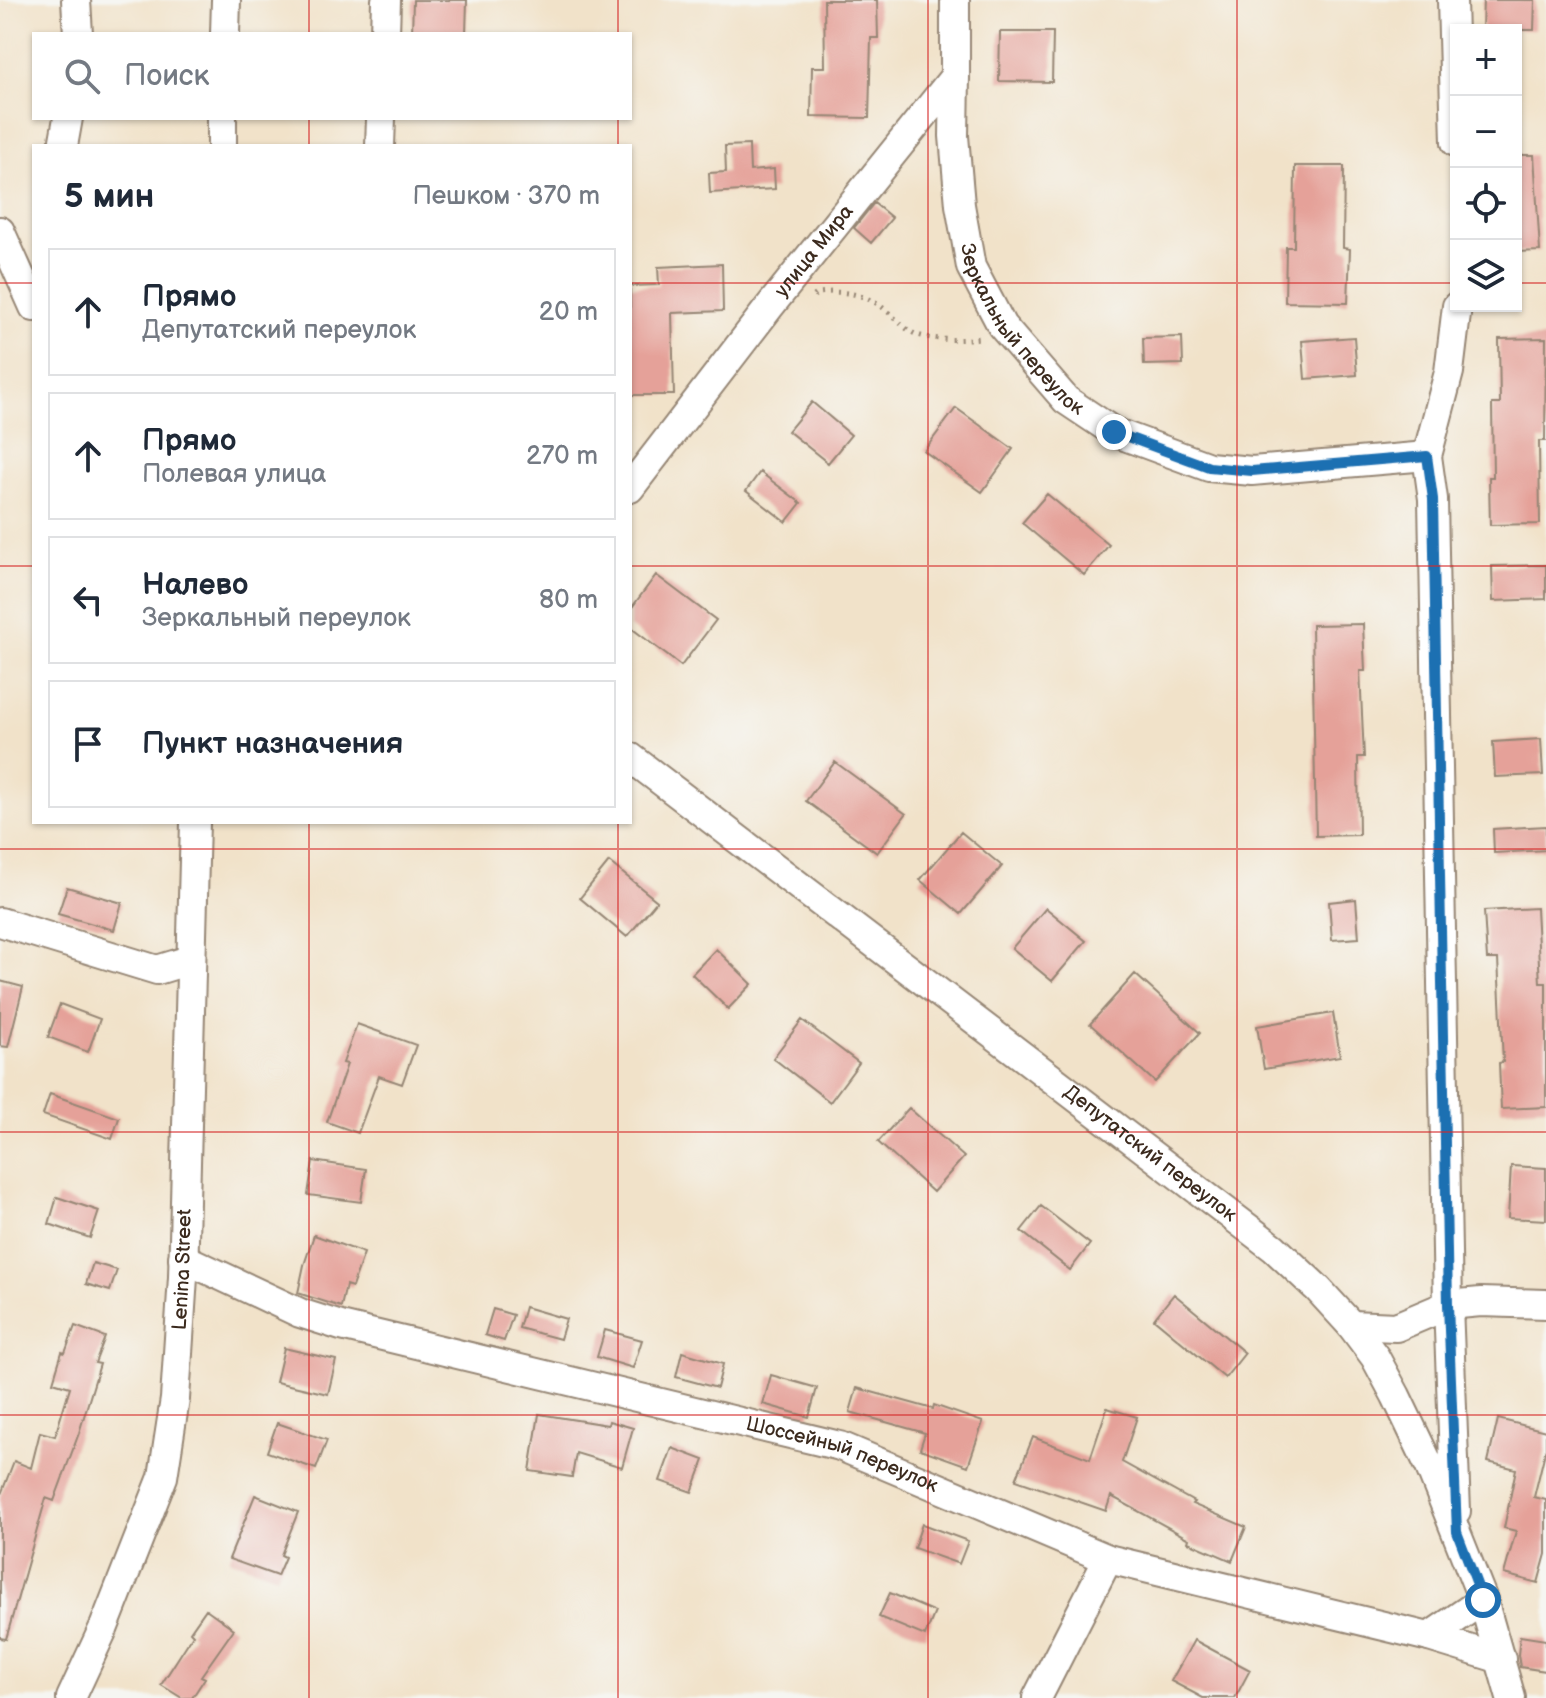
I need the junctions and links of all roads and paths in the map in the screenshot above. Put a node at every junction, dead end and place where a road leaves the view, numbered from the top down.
1 (76, 0) edge
2 (226, 0) edge
3 (386, 0) edge
4 (955, 0) edge
5 (1452, 0) edge
6 (78, 32) edge
7 (225, 32) edge
8 (385, 32) edge
9 (955, 76) junction
10 (1455, 96) edge
11 (68, 120) edge
12 (222, 120) edge
13 (381, 120) edge
14 (63, 144) edge
15 (222, 144) edge
16 (380, 144) edge
17 (0, 231) edge
18 (32, 292) edge
19 (811, 299) dead end
20 (1456, 312) edge
21 (1002, 326) junction
22 (1427, 456) junction
23 (632, 485) edge
24 (632, 759) edge
25 (195, 824) edge
26 (0, 922) edge
27 (190, 960) junction
28 (183, 1258) junction
29 (1546, 1304) edge
30 (1448, 1305) junction
31 (1351, 1325) junction
32 (1457, 1532) junction
33 (1108, 1559) junction
34 (1483, 1600) junction
35 (1429, 1637) junction
36 (1506, 1678) edge
37 (71, 1698) edge
38 (1037, 1698) edge

1 - 6 street
2 - 7 street
3 - 8 street
4 - 9 street
5 - 10 street
9 - 21 street, Зеркальный переулок
9 - 23 street, улица Мира
11 - 14 street
12 - 15 street
13 - 16 street
17 - 18 street
19 - 21 path
20 - 22 street
21 - 22 street, Зеркальный переулок
22 - 30 street
24 - 31 street, Депутатский переулок
25 - 27 street, Lenina Street
26 - 27 street
27 - 28 street, Lenina Street
28 - 33 street, Шоссейный переулок
28 - 37 street, Lenina Street
29 - 30 street
30 - 31 street
30 - 32 street
31 - 32 street, Депутатский переулок
32 - 34 street, Депутатский переулок
33 - 35 street, Шоссейный переулок
33 - 38 street
34 - 35 street
34 - 36 street, Депутатский переулок
35 - 36 street, Шоссейный переулок

